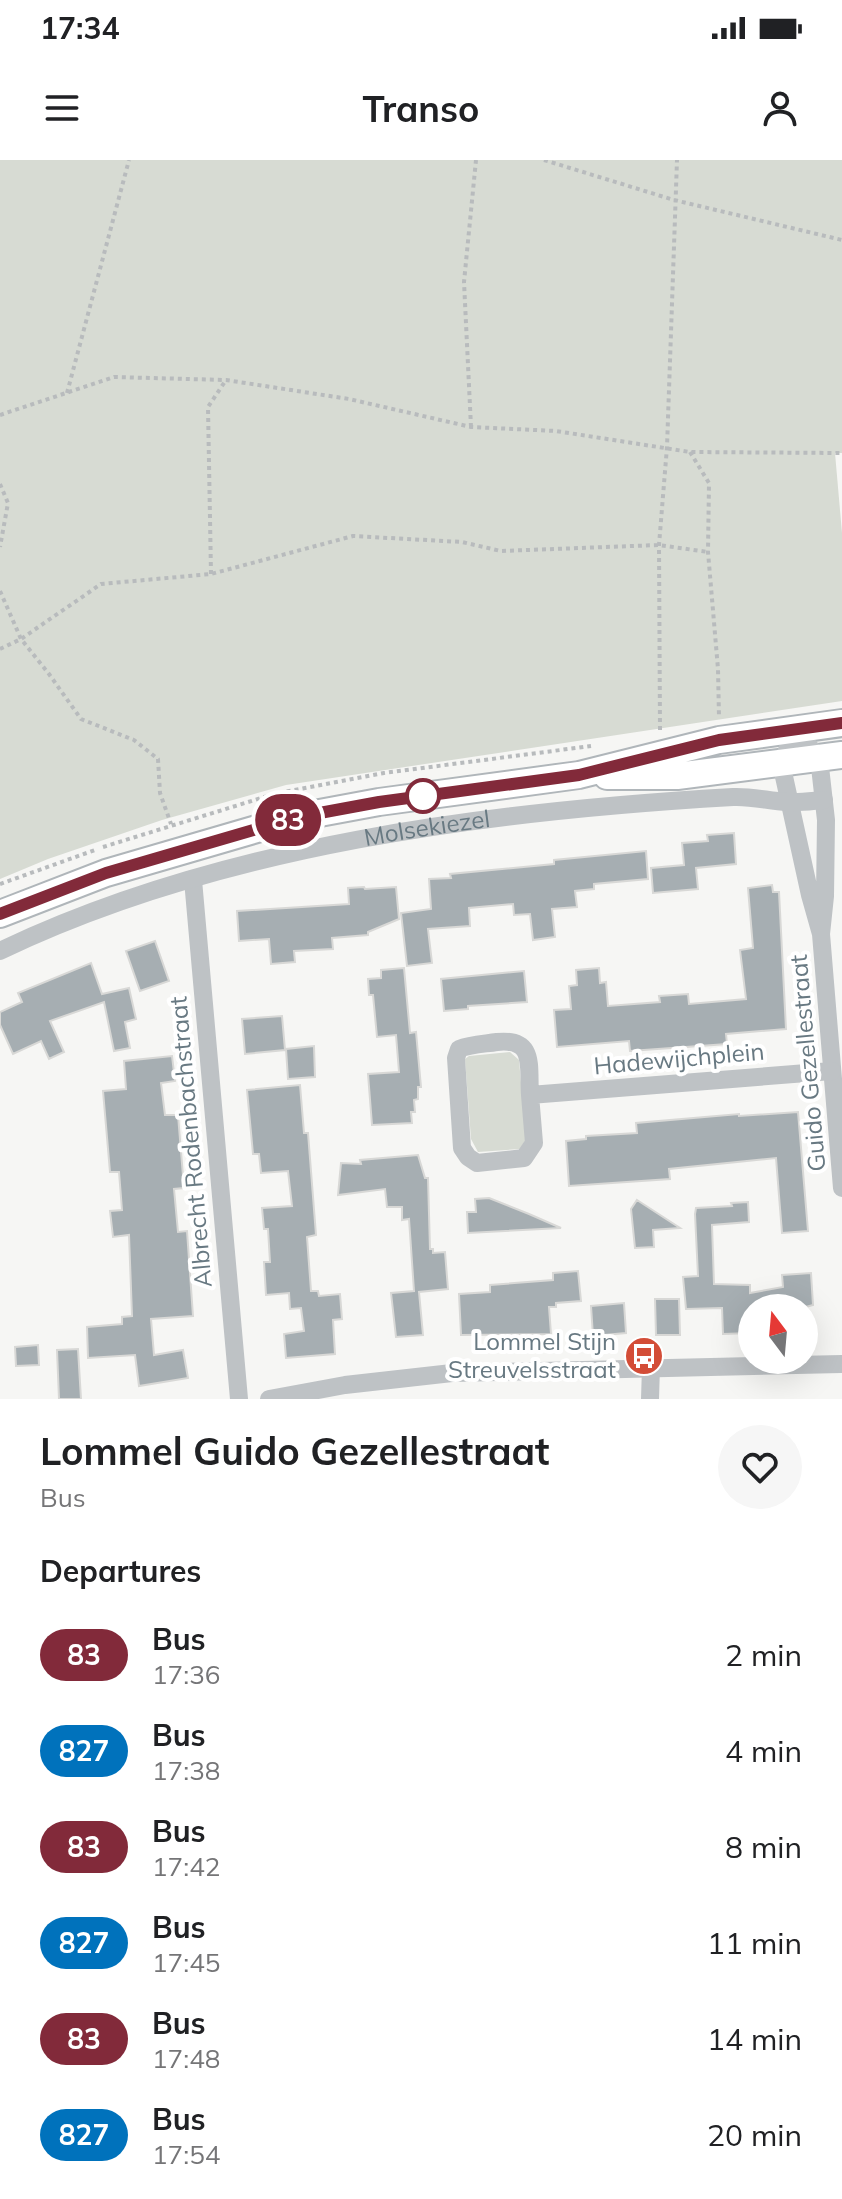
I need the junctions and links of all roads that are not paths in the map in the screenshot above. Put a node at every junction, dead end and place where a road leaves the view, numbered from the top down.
1 (842, 723) edge
2 (795, 730) junction
3 (831, 757) edge
4 (782, 763) junction
5 (579, 775) junction
6 (824, 800) junction
7 (788, 802) junction
8 (193, 880) junction
9 (0, 914) edge
10 (821, 934) junction
11 (0, 951) edge
12 (832, 1071) junction
13 (530, 1095) junction
14 (842, 1188) edge
15 (842, 1364) edge
16 (651, 1367) junction
17 (239, 1399) edge
18 (269, 1399) edge
19 (650, 1399) edge

1 - 2 main road, Molsekiezel
2 - 3 street
2 - 4 street
2 - 5 main road, Molsekiezel
3 - 4 main road, Molsekiezel
3 - 6 street, Guido Gezellestraat
4 - 5 main road, Molsekiezel
4 - 7 street, Guido Gezellestraat
5 - 9 main road, Molsekiezel
6 - 7 street, Molsekiezel
6 - 10 street, Guido Gezellestraat
7 - 8 street, Molsekiezel
7 - 10 street, Guido Gezellestraat
8 - 11 street, Molsekiezel
8 - 17 street, Albrecht Rodenbachstraat
10 - 12 street, Guido Gezellestraat
12 - 13 street, Hadewijchplein
12 - 14 street, Guido Gezellestraat
13 - 13 street
15 - 16 street
16 - 18 street
16 - 19 street

